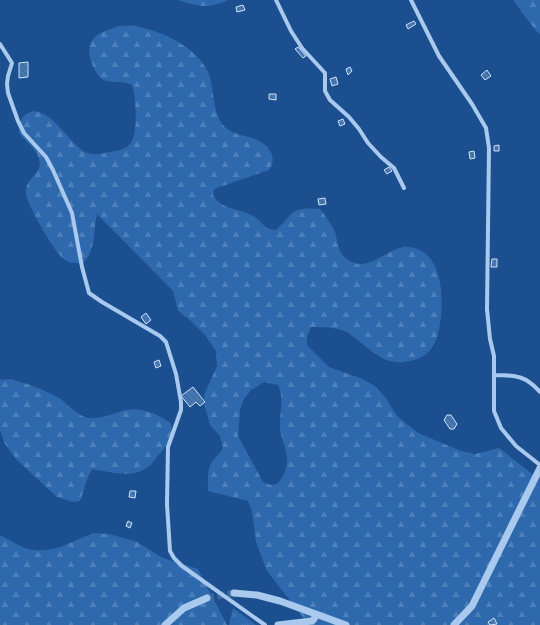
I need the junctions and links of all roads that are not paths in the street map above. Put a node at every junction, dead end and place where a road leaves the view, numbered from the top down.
1 (276, 0) edge
2 (411, 0) edge
3 (0, 44) edge
4 (404, 188) dead end
5 (494, 375) junction
6 (540, 392) edge
7 (540, 466) edge
8 (234, 593) tunnel mouth
9 (207, 598) tunnel mouth
10 (316, 614) junction
11 (165, 625) edge
12 (265, 625) edge
13 (278, 625) edge
14 (346, 625) edge
15 (454, 625) edge

1 - 4 street
2 - 5 street
3 - 12 street
5 - 6 street
5 - 7 street
7 - 15 street
8 - 10 street
9 - 11 street
10 - 13 street
10 - 14 street

